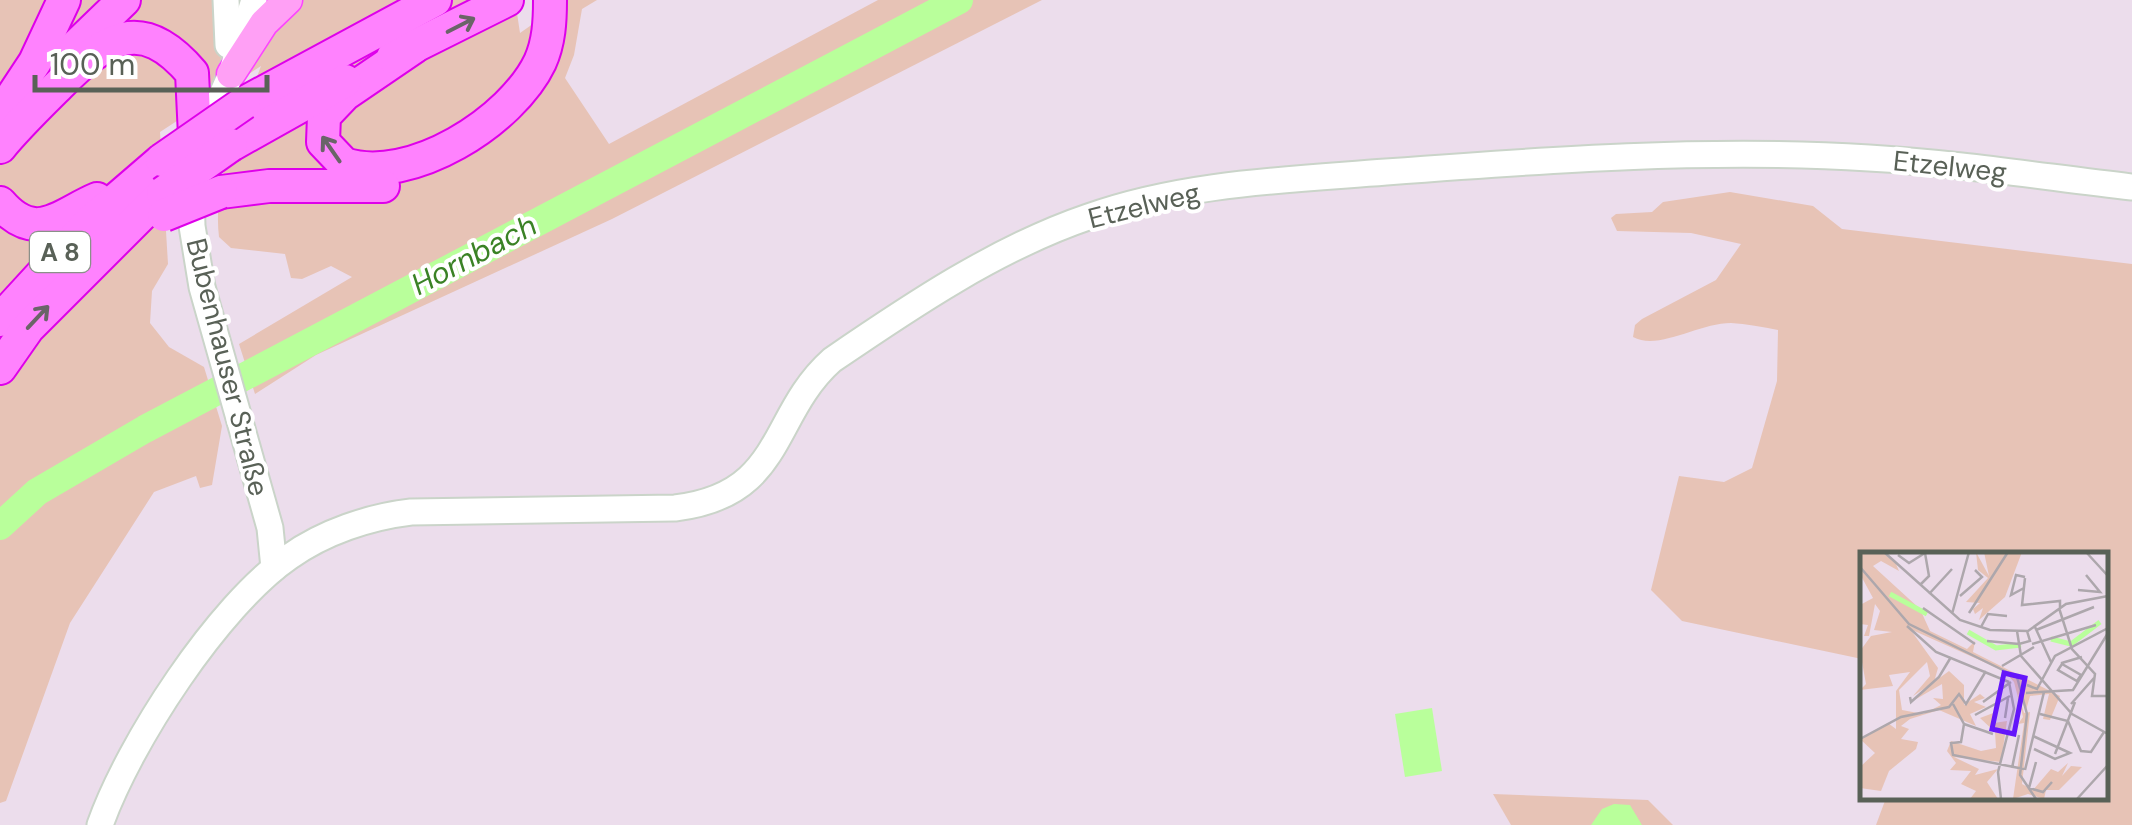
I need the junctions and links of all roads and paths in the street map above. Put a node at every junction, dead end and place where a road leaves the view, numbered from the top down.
1 (64, 0) edge
2 (124, 0) edge
3 (138, 0) edge
4 (226, 0) edge
5 (254, 0) edge
6 (288, 0) edge
7 (436, 0) edge
8 (507, 0) edge
9 (550, 0) edge
10 (570, 0) edge
11 (414, 48) junction
12 (230, 95) junction
13 (44, 100) junction
14 (0, 114) edge
15 (0, 126) edge
16 (0, 147) edge
17 (196, 157) junction
18 (2132, 187) edge
19 (124, 189) junction
20 (0, 204) edge
21 (164, 204) junction
22 (0, 320) edge
23 (0, 368) edge
24 (274, 568) junction
25 (100, 825) edge

1 - 14 highway
2 - 15 highway
3 - 13 highway
4 - 12 street, Bubenhauser Straße
5 - 12 street, Bubenhauser Straße
6 - 12 main road
7 - 12 highway, A 8
11 -> 8 highway
9 -> 11 highway
10 - 21 highway, bridge
11 - 21 highway, bridge
12 - 17 street, Bubenhauser Straße
12 - 19 highway, A 8, bridge
13 - 16 highway
13 - 17 highway
17 - 24 street, Bubenhauser Straße
18 - 24 street, Etzelweg
19 - 20 highway
19 - 22 highway, A 8
23 -> 21 highway, A 8
24 - 25 street, Etzelweg

